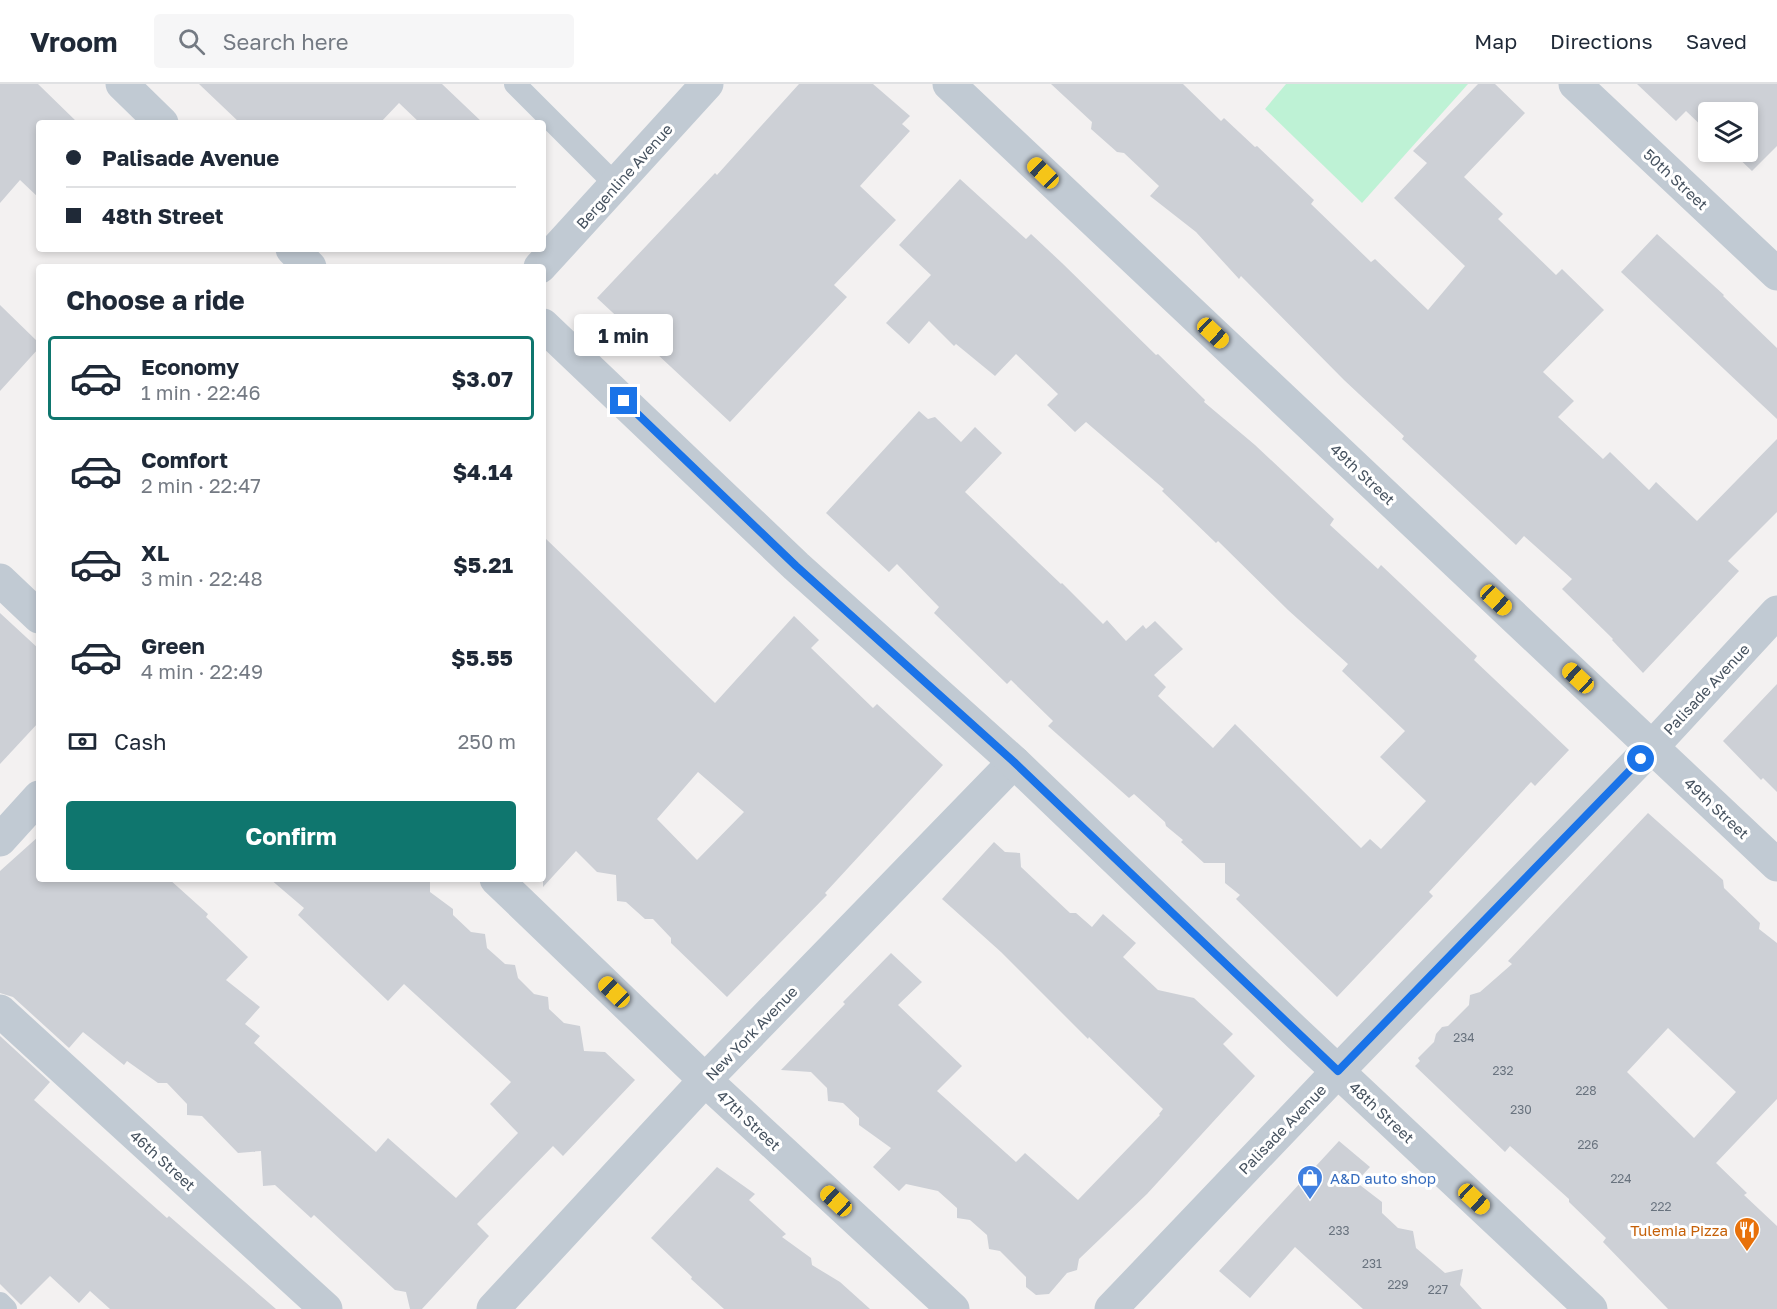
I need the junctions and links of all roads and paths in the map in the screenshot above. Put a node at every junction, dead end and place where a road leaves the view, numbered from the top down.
1 (122, 84) edge
2 (515, 84) edge
3 (707, 84) edge
4 (949, 84) edge
5 (1575, 84) edge
6 (159, 120) edge
7 (616, 185) junction
8 (295, 252) edge
9 (307, 264) edge
10 (543, 264) edge
11 (1777, 274) edge
12 (546, 328) edge
13 (0, 580) edge
14 (1777, 612) edge
15 (36, 614) edge
16 (1652, 747) junction
17 (1014, 762) junction
18 (36, 800) edge
19 (0, 840) edge
20 (1777, 865) edge
21 (499, 882) edge
22 (0, 1011) edge
23 (1338, 1071) junction
24 (705, 1080) junction
25 (0, 1303) edge
26 (6, 1309) edge
27 (326, 1309) edge
28 (493, 1309) edge
29 (953, 1309) edge
30 (1111, 1309) edge
31 (1591, 1309) edge

1 - 6 street
2 - 7 lane
3 - 7 street, Bergenline Avenue
4 - 16 street, 49th Street
5 - 11 street, 50th Street
7 - 10 street, Bergenline Avenue
8 - 9 street
12 - 17 street, 48th Street
13 - 15 street
14 - 16 street, Palisade Avenue
16 - 20 street, 49th Street
16 - 23 street, Palisade Avenue
17 - 23 street, 48th Street
17 - 24 street, New York Avenue
18 - 19 street
21 - 24 street, 47th Street
22 - 27 street, 46th Street
23 - 30 street, Palisade Avenue
23 - 31 street, 48th Street
24 - 28 street, New York Avenue
24 - 29 street, 47th Street
25 - 26 lane

